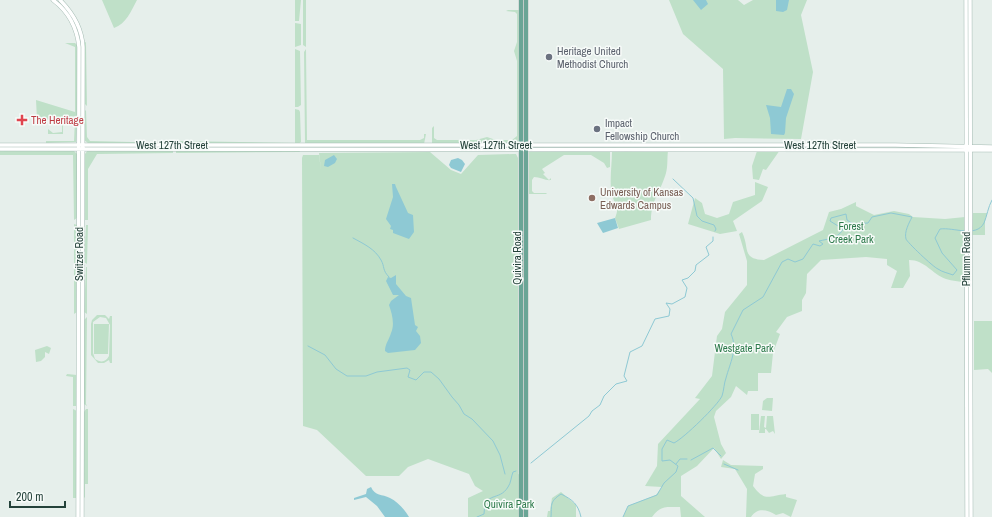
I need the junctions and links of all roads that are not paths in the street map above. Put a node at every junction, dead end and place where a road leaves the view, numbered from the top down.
1 (53, 0) edge
2 (60, 0) edge
3 (521, 0) edge
4 (526, 0) edge
5 (966, 0) edge
6 (970, 0) edge
7 (0, 145) edge
8 (81, 147) junction
9 (524, 147) junction
10 (968, 147) junction
11 (992, 148) edge
12 (0, 149) edge
13 (968, 235) junction
14 (78, 517) edge
15 (82, 517) edge
16 (521, 517) edge
17 (526, 517) edge
18 (967, 517) edge
19 (971, 517) edge

1 - 8 main road, Switzer Road
2 - 8 main road, Switzer Road
3 - 9 main road, Quivira Road
4 - 9 main road, Quivira Road
5 - 10 main road, Pflumm Road
6 - 10 main road, Pflumm Road
7 - 8 main road, West 127th Street
8 - 9 main road, West 127th Street
8 - 12 main road, West 127th Street
8 - 14 main road, Switzer Road
8 - 15 main road, Switzer Road
9 - 10 main road, West 127th Street
9 - 16 main road, Quivira Road
9 - 17 main road, Quivira Road
10 - 11 main road, West 127th Street
10 - 13 main road, Pflumm Road
13 - 18 main road, Pflumm Road
13 - 19 main road, Pflumm Road

